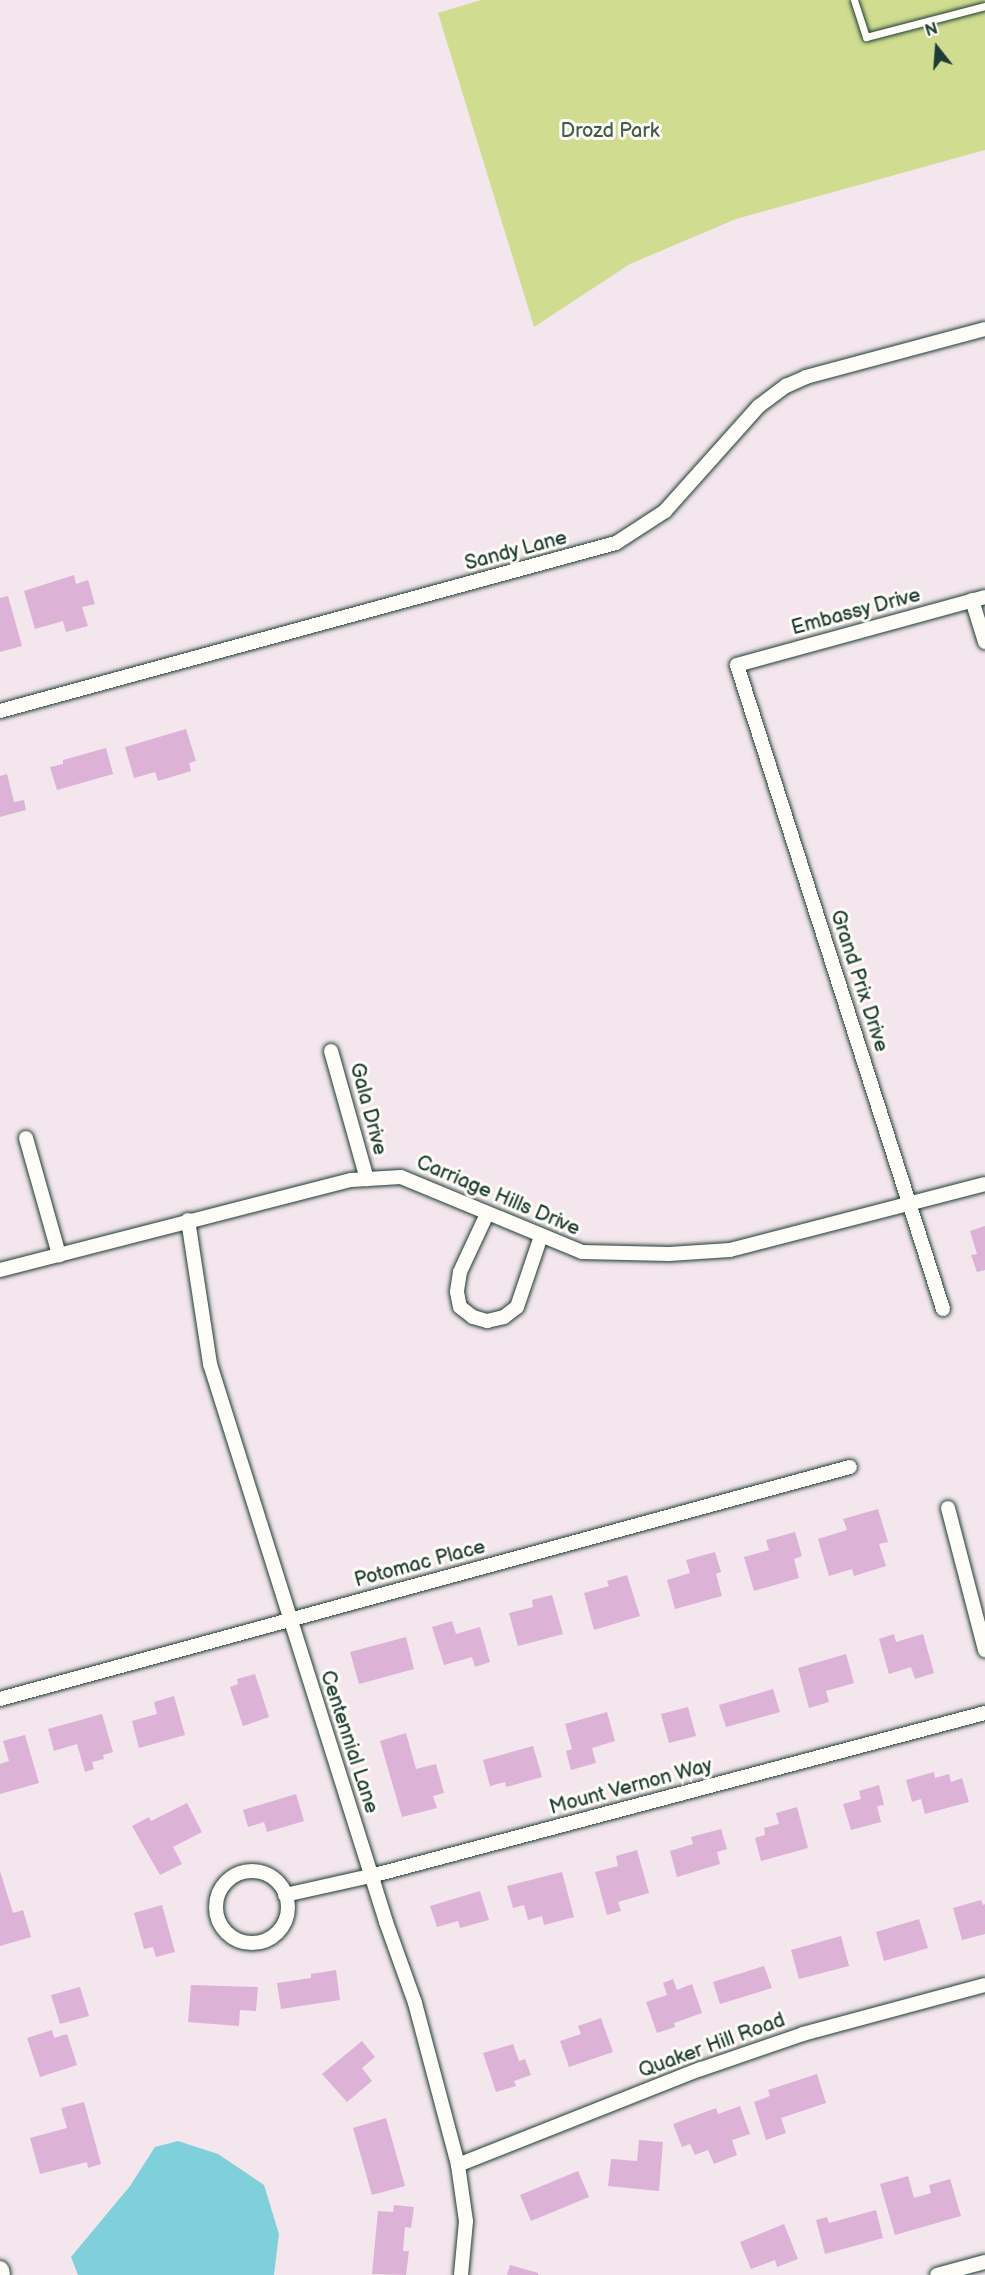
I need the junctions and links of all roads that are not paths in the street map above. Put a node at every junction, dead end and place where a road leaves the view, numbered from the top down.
1 (854, 0) edge
2 (985, 6) edge
3 (985, 329) edge
4 (978, 598) edge
5 (985, 642) edge
6 (737, 664) joint
7 (0, 711) edge
8 (332, 1051) dead end
9 (26, 1138) dead end
10 (366, 1179) junction
11 (985, 1184) edge
12 (910, 1205) junction
13 (487, 1214) junction
14 (188, 1220) junction
15 (541, 1236) junction
16 (59, 1255) junction
17 (0, 1270) edge
18 (943, 1310) dead end
19 (850, 1467) dead end
20 (948, 1508) dead end
21 (290, 1619) junction
22 (985, 1650) edge
23 (0, 1699) edge
24 (985, 1713) edge
25 (371, 1876) junction
26 (285, 1895) junction
27 (985, 1986) edge
28 (458, 2164) junction
29 (985, 2262) edge
30 (0, 2270) edge
31 (2, 2275) edge
32 (461, 2275) edge
33 (937, 2275) edge

1 - 2 lane
3 - 7 street, Sandy Lane
4 - 5 street
4 - 6 street, Embassy Drive
6 - 12 street, Grand Prix Drive
8 - 10 street, Gala Drive
9 - 16 street
10 - 13 street, Carriage Hills Drive
10 - 14 street, Carriage Hills Drive
11 - 12 street, Carriage Hills Drive
12 - 15 street, Carriage Hills Drive
12 - 18 street, Grand Prix Drive
13 - 15 street, Carriage Hills Drive
13 - 15 street
14 - 16 street, Carriage Hills Drive
14 - 21 street, Centennial Lane
16 - 17 street, Carriage Hills Drive
19 - 21 street, Potomac Place
20 - 22 street
21 - 23 street, Potomac Place
21 - 25 street, Centennial Lane
24 - 25 street, Mount Vernon Way
25 - 26 street, Mount Vernon Way
25 - 28 street, Centennial Lane
26 - 26 street
27 - 28 street, Quaker Hill Road
28 - 32 street, Centennial Lane
29 - 33 street
30 - 31 street

